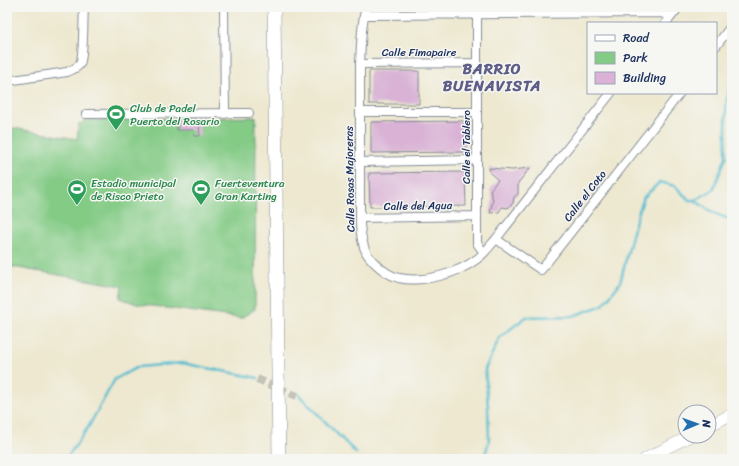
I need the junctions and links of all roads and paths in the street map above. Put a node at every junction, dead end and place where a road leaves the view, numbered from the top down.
1 (84, 7) edge
2 (224, 7) edge
3 (274, 7) edge
4 (679, 7) edge
5 (365, 11) edge
6 (477, 14) junction
7 (669, 20) edge
8 (732, 25) edge
9 (717, 45) edge
10 (477, 63) junction
11 (360, 64) junction
12 (7, 81) edge
13 (610, 94) edge
14 (679, 94) edge
15 (360, 112) junction
16 (477, 112) junction
17 (249, 113) dead end
18 (86, 114) dead end
19 (225, 114) junction
20 (477, 160) junction
21 (360, 162) junction
22 (477, 216) junction
23 (360, 218) junction
24 (496, 239) junction
25 (484, 253) junction
26 (732, 414) edge
27 (717, 422) edge
28 (677, 444) edge
29 (652, 458) edge
30 (280, 459) edge

1 - 12 street
2 - 19 street
3 - 30 main road
4 - 7 street
5 - 6 street
5 - 11 street, Calle Rosas Majoreras
6 - 7 street
6 - 10 street, Calle el Tablero
8 - 9 street
10 - 11 street, Calle Fimapaire
10 - 16 street, Calle el Tablero
11 - 15 street, Calle Rosas Majoreras
13 - 24 street, Calle Rosas Majoreras
14 - 24 street, Calle el Coto
15 - 16 street
15 - 21 street, Calle Rosas Majoreras
16 - 20 street, Calle el Tablero
17 - 19 street
18 - 19 street
20 - 21 street
20 - 22 street, Calle el Tablero
21 - 23 street, Calle Rosas Majoreras
22 - 23 street, Calle del Agua
22 - 25 street, Calle el Tablero
23 - 25 street, Calle Rosas Majoreras
24 - 25 street, Calle Rosas Majoreras
26 - 27 street
28 - 29 street

